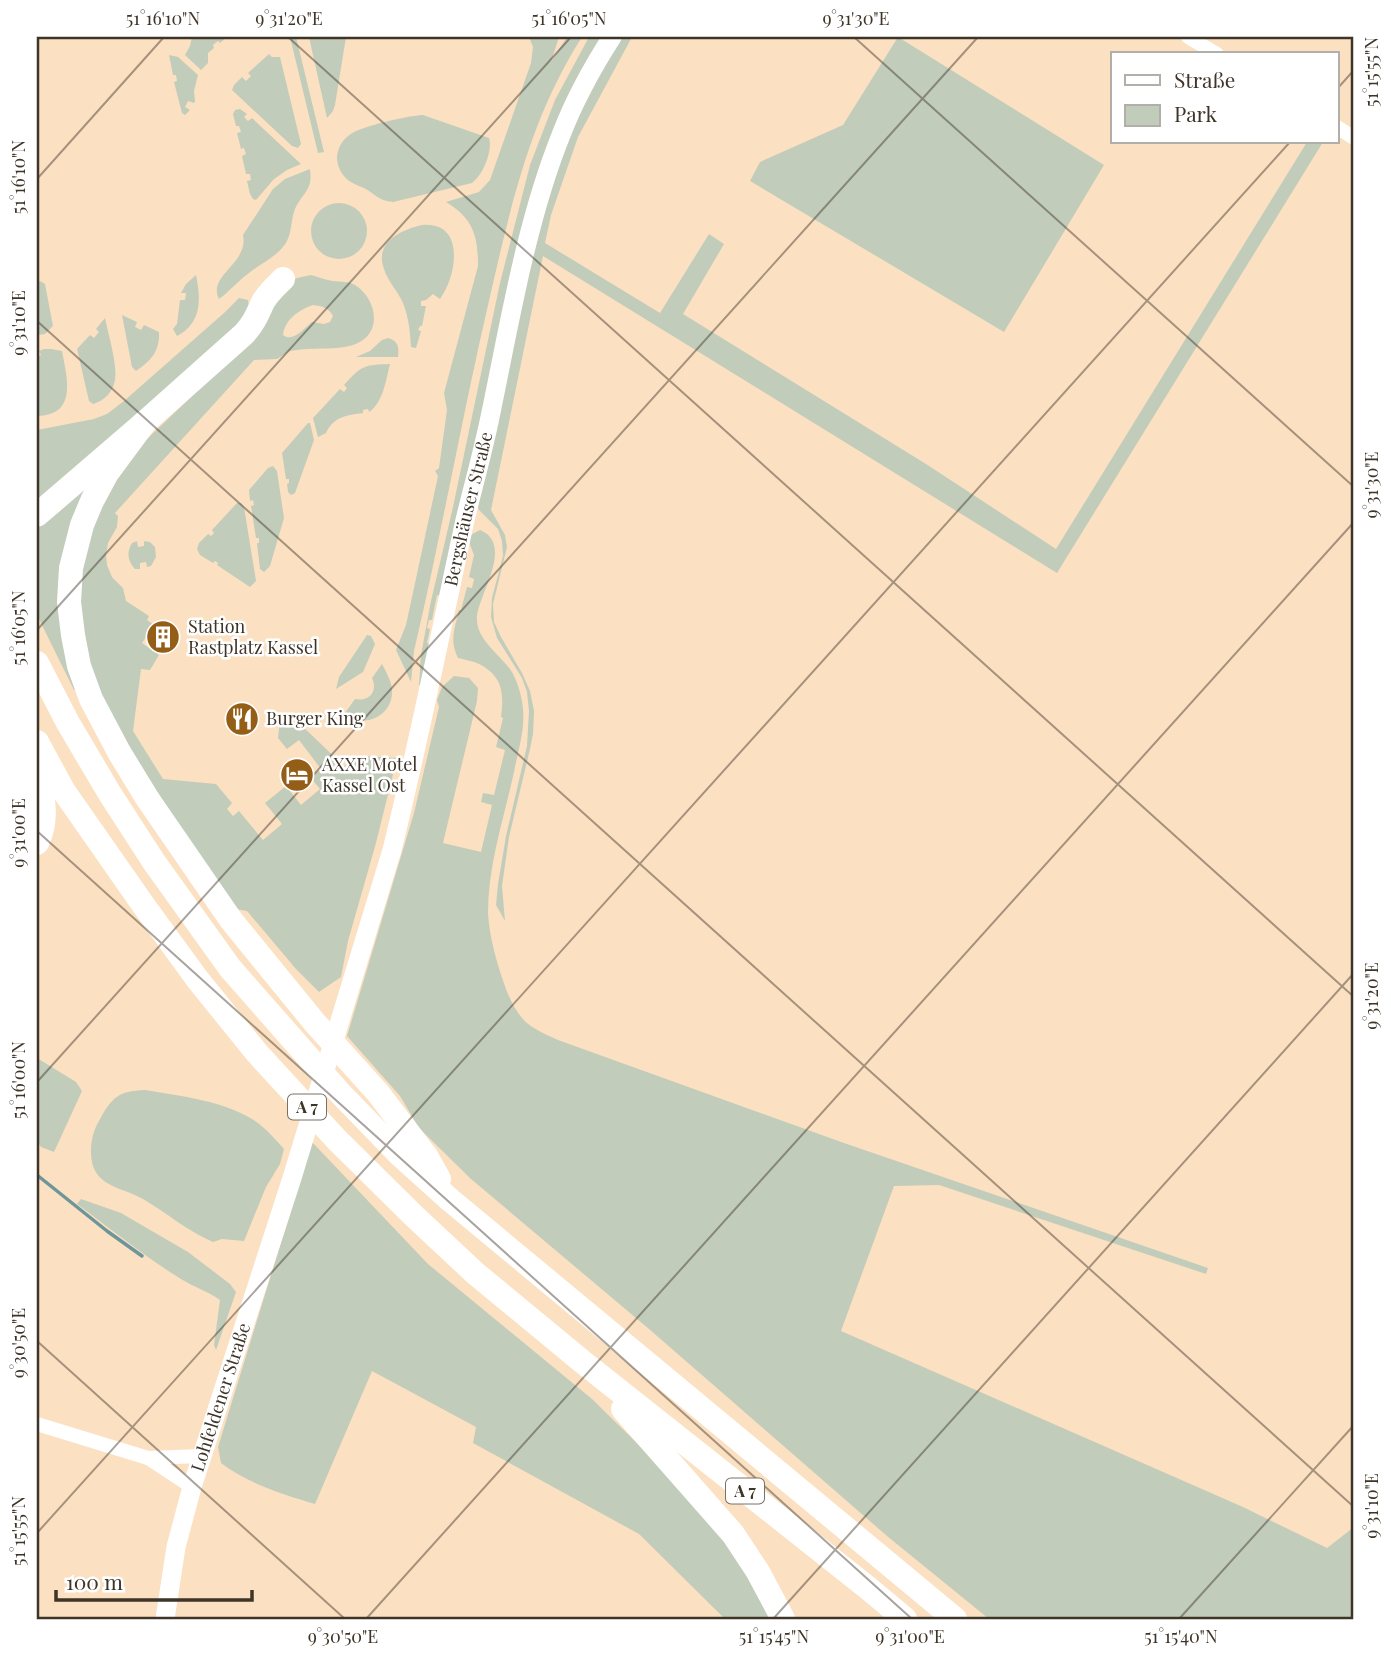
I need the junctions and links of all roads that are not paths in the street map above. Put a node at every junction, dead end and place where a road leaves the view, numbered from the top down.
1 (612, 37) edge
2 (1188, 37) edge
3 (1214, 52) edge
4 (1338, 128) edge
5 (1354, 138) edge
6 (283, 279) dead end
7 (144, 423) junction
8 (37, 515) edge
9 (37, 663) edge
10 (37, 742) edge
11 (37, 775) edge
12 (37, 843) edge
13 (292, 1178) joint
14 (449, 1199) junction
15 (584, 1363) junction
16 (37, 1424) edge
17 (201, 1456) junction
18 (148, 1458) junction
19 (192, 1488) junction
20 (166, 1619) edge
21 (783, 1619) edge
22 (905, 1619) edge
23 (955, 1619) edge

1 - 13 main road, Bergshäuser Straße
2 - 3 street
4 - 5 street
6 - 7 highway
7 - 8 highway
7 - 14 highway
9 - 14 highway, A 7
10 - 15 highway, A 7
11 - 12 highway
13 - 17 main road, Lohfeldener Straße
14 - 23 highway, A 7
15 - 21 highway
15 - 22 highway, A 7
16 - 18 street
17 - 18 street
17 - 19 main road, Lohfeldener Straße
18 - 19 street
19 - 20 main road, Lohfeldener Straße

